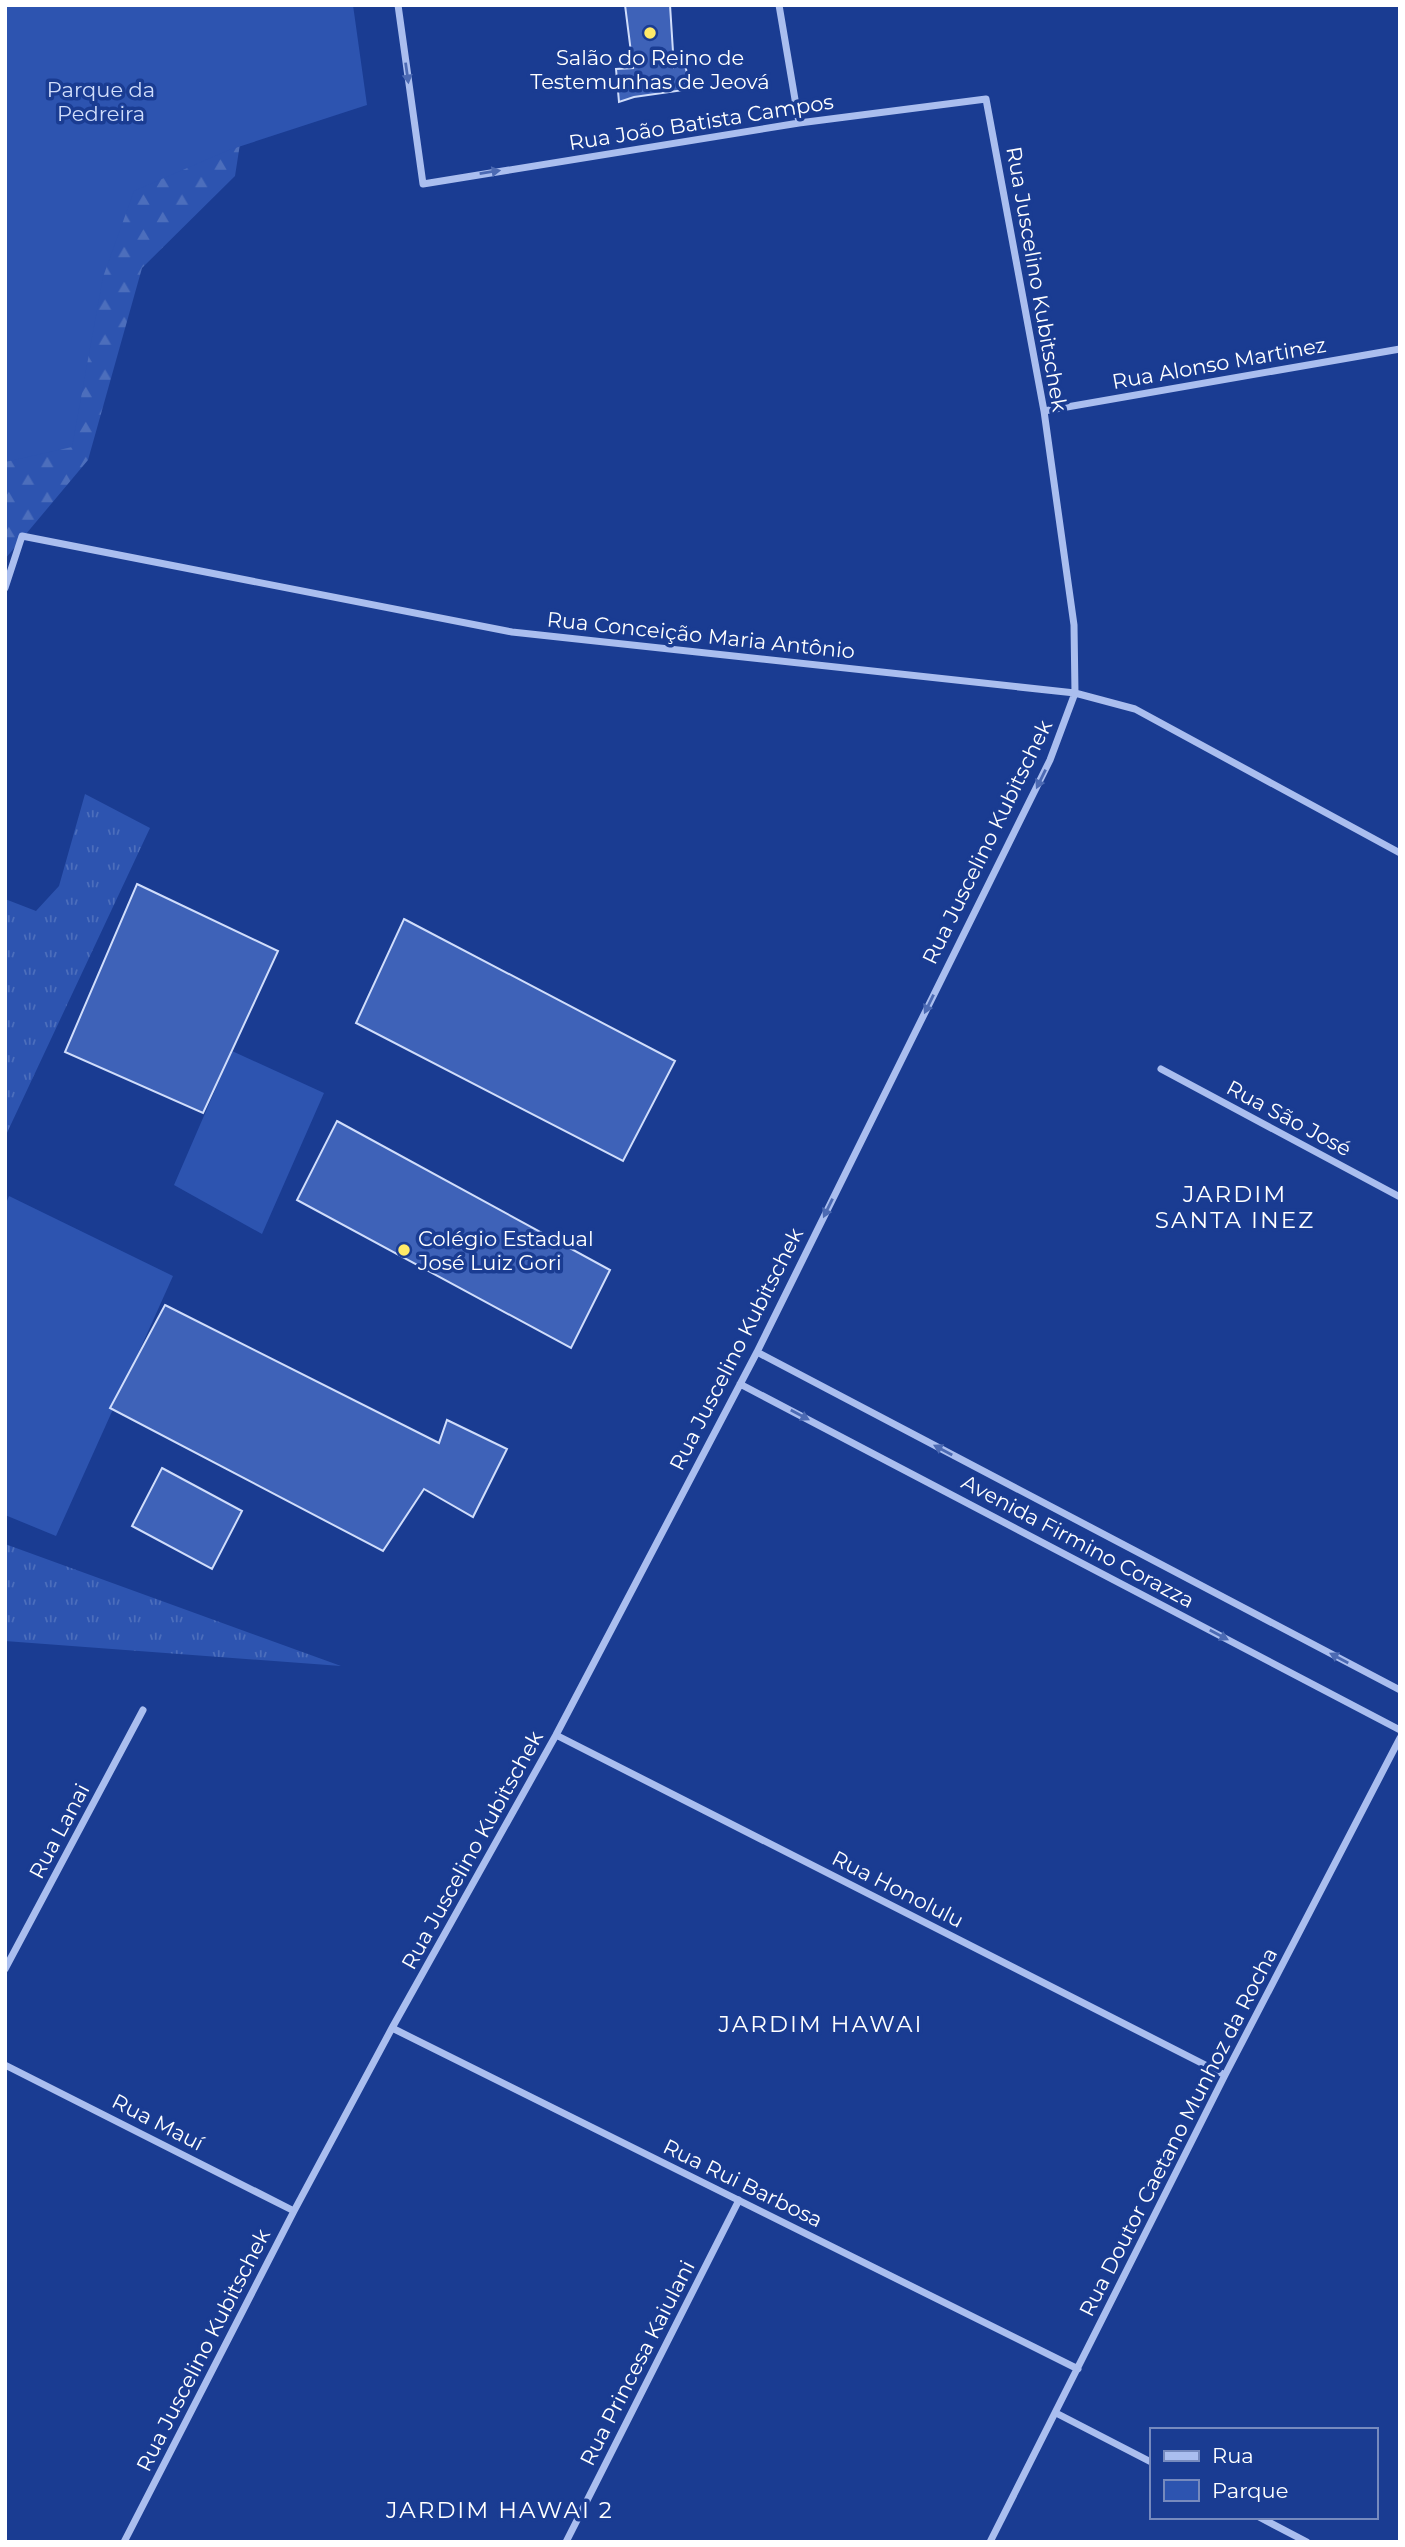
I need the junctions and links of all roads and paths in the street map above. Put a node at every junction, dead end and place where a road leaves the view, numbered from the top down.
1 (398, 5) edge
2 (779, 5) edge
3 (986, 99) joint
4 (799, 123) junction
5 (1400, 349) edge
6 (1044, 411) junction
7 (5, 588) edge
8 (1076, 693) junction
9 (1400, 853) edge
10 (1161, 1069) dead end
11 (1400, 1197) edge
12 (757, 1352) junction
13 (740, 1384) junction
14 (1400, 1690) edge
15 (143, 1710) dead end
16 (1400, 1730) edge
17 (556, 1735) junction
18 (1400, 1738) edge
19 (5, 1969) edge
20 (393, 2028) junction
21 (5, 2065) edge
22 (1225, 2075) junction
23 (739, 2200) junction
24 (294, 2211) junction
25 (1078, 2370) junction
26 (1056, 2413) junction
27 (1150, 2461) edge
28 (1263, 2519) edge
29 (124, 2542) edge
30 (566, 2542) edge
31 (990, 2542) edge
32 (1307, 2542) edge

1 -> 4 street, Rua João Batista Campos
2 - 4 street
3 - 4 street, Rua João Batista Campos
3 - 6 street, Rua Juscelino Kubitschek
5 - 6 street, Rua Alonso Martinez
6 - 8 street, Rua Juscelino Kubitschek
7 - 8 street, Rua Conceição Maria Antônio
8 - 9 street, Rua Conceição Maria Antônio
8 -> 12 street, Rua Juscelino Kubitschek
10 - 11 street, Rua São José
12 - 13 street, Rua Juscelino Kubitschek
14 -> 12 street, Avenida Firmino Corazza
13 -> 16 street, Avenida Firmino Corazza
13 - 17 street, Rua Juscelino Kubitschek
15 - 19 street, Rua Lanai
17 - 20 street, Rua Juscelino Kubitschek
17 - 22 street, Rua Honolulu
18 - 22 street, Rua Doutor Caetano Munhoz da Rocha
20 - 23 street, Rua Rui Barbosa
20 - 24 street, Rua Juscelino Kubitschek
21 - 24 street, Rua Mauí
22 - 25 street, Rua Doutor Caetano Munhoz da Rocha
23 - 25 street, Rua Rui Barbosa
23 - 30 street, Rua Princesa Kaiulani
24 - 29 street, Rua Juscelino Kubitschek
25 - 26 street, Rua Doutor Caetano Munhoz da Rocha
26 - 27 street
26 - 31 street, Rua Doutor Caetano Munhoz da Rocha
28 - 32 street

